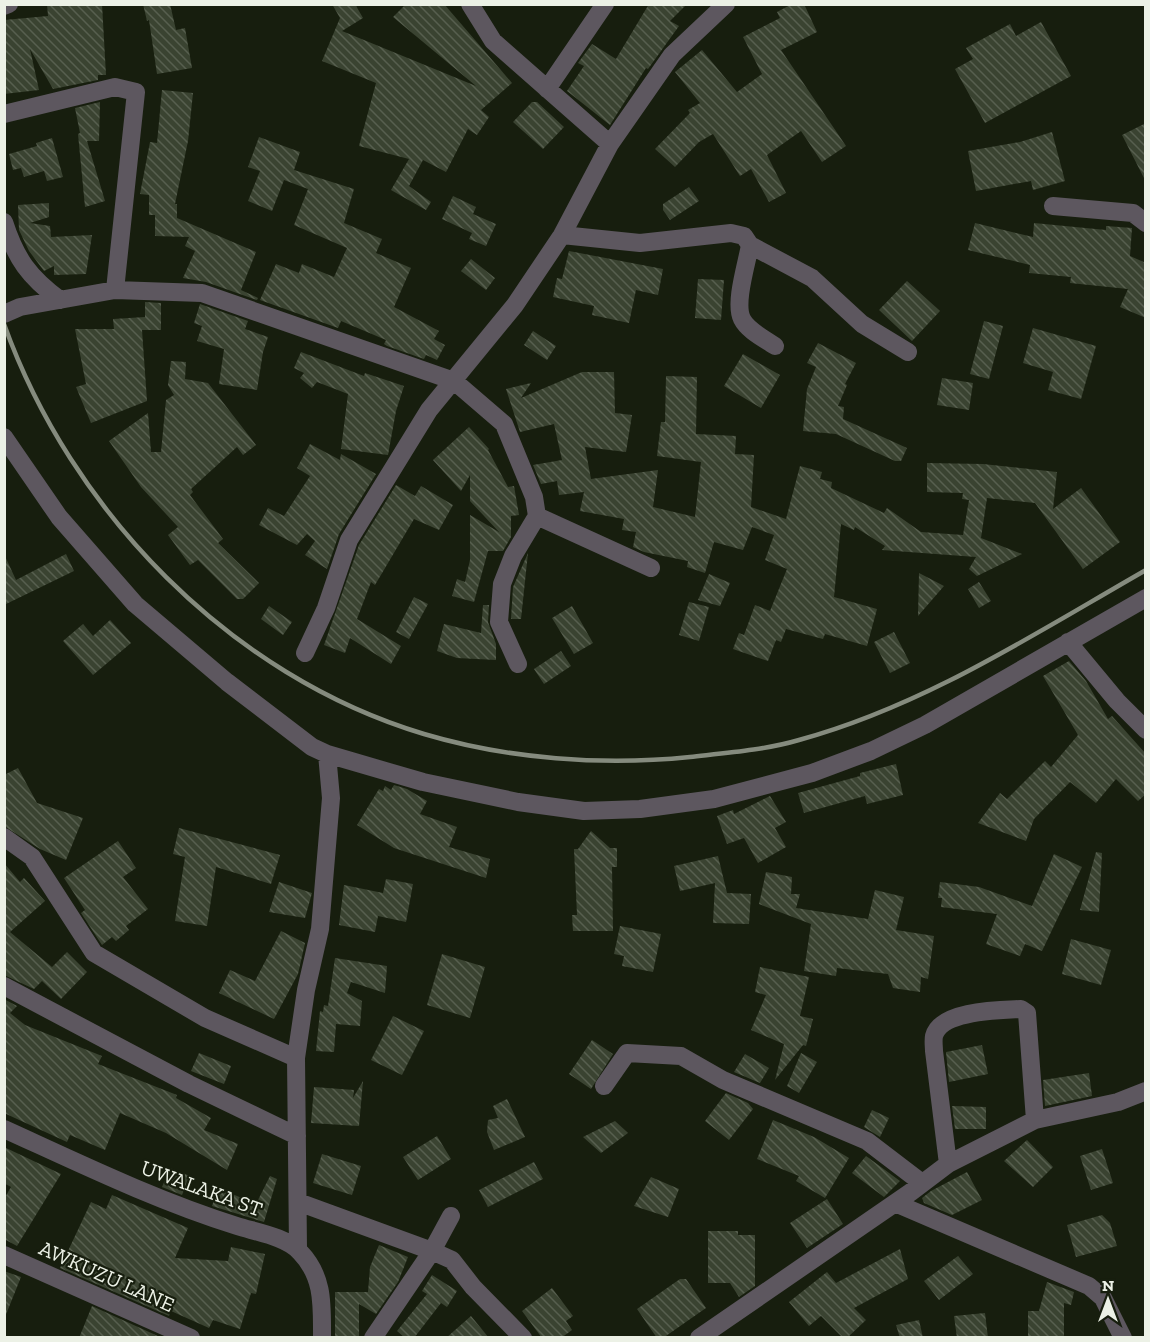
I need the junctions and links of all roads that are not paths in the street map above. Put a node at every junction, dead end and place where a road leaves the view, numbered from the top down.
1 (9, 4) edge
2 (470, 4) edge
3 (605, 4) edge
4 (726, 4) edge
5 (4, 6) edge
6 (547, 89) junction
7 (4, 114) edge
8 (610, 144) junction
9 (1053, 206) dead end
10 (4, 222) edge
11 (1146, 224) edge
12 (562, 235) junction
13 (750, 245) junction
14 (115, 290) junction
15 (60, 300) junction
16 (4, 314) edge
17 (775, 346) dead end
18 (908, 352) dead end
19 (454, 381) junction
20 (4, 437) edge
21 (537, 516) junction
22 (651, 568) dead end
23 (1146, 598) edge
24 (1068, 642) junction
25 (305, 653) dead end
26 (518, 664) dead end
27 (1146, 730) edge
28 (327, 754) junction
29 (4, 837) edge
30 (4, 986) edge
31 (296, 1058) junction
32 (604, 1086) dead end
33 (1146, 1091) edge
34 (1035, 1120) junction
35 (4, 1130) edge
36 (297, 1136) junction
37 (948, 1164) junction
38 (922, 1183) junction
39 (298, 1202) junction
40 (895, 1203) junction
41 (451, 1216) dead end
42 (298, 1249) junction
43 (432, 1251) junction
44 (4, 1255) edge
45 (191, 1338) edge
46 (322, 1338) edge
47 (373, 1338) edge
48 (523, 1338) edge
49 (699, 1338) edge
50 (1123, 1338) edge

1 - 5 street
2 - 6 street
3 - 6 street
4 - 8 street
6 - 8 street
7 - 14 street
8 - 12 street
9 - 11 street
10 - 15 street
12 - 13 street
12 - 19 street
13 - 17 street
13 - 18 street
14 - 15 street
14 - 19 street
15 - 16 street
19 - 21 street
19 - 25 street
20 - 28 street
21 - 22 street
21 - 26 street
23 - 24 street
24 - 27 street
24 - 28 street
28 - 31 street
29 - 31 street
30 - 36 street
31 - 36 street
32 - 38 street
33 - 34 street
34 - 37 street
34 - 37 street
35 - 42 street, UWALAKA ST
36 - 39 street
37 - 38 street
38 - 40 street
39 - 42 street
39 - 43 street
40 - 49 street
40 - 50 street
41 - 43 street
42 - 46 street, UWALAKA ST
43 - 47 street
43 - 48 street
44 - 45 street, AWKUZU LANE

